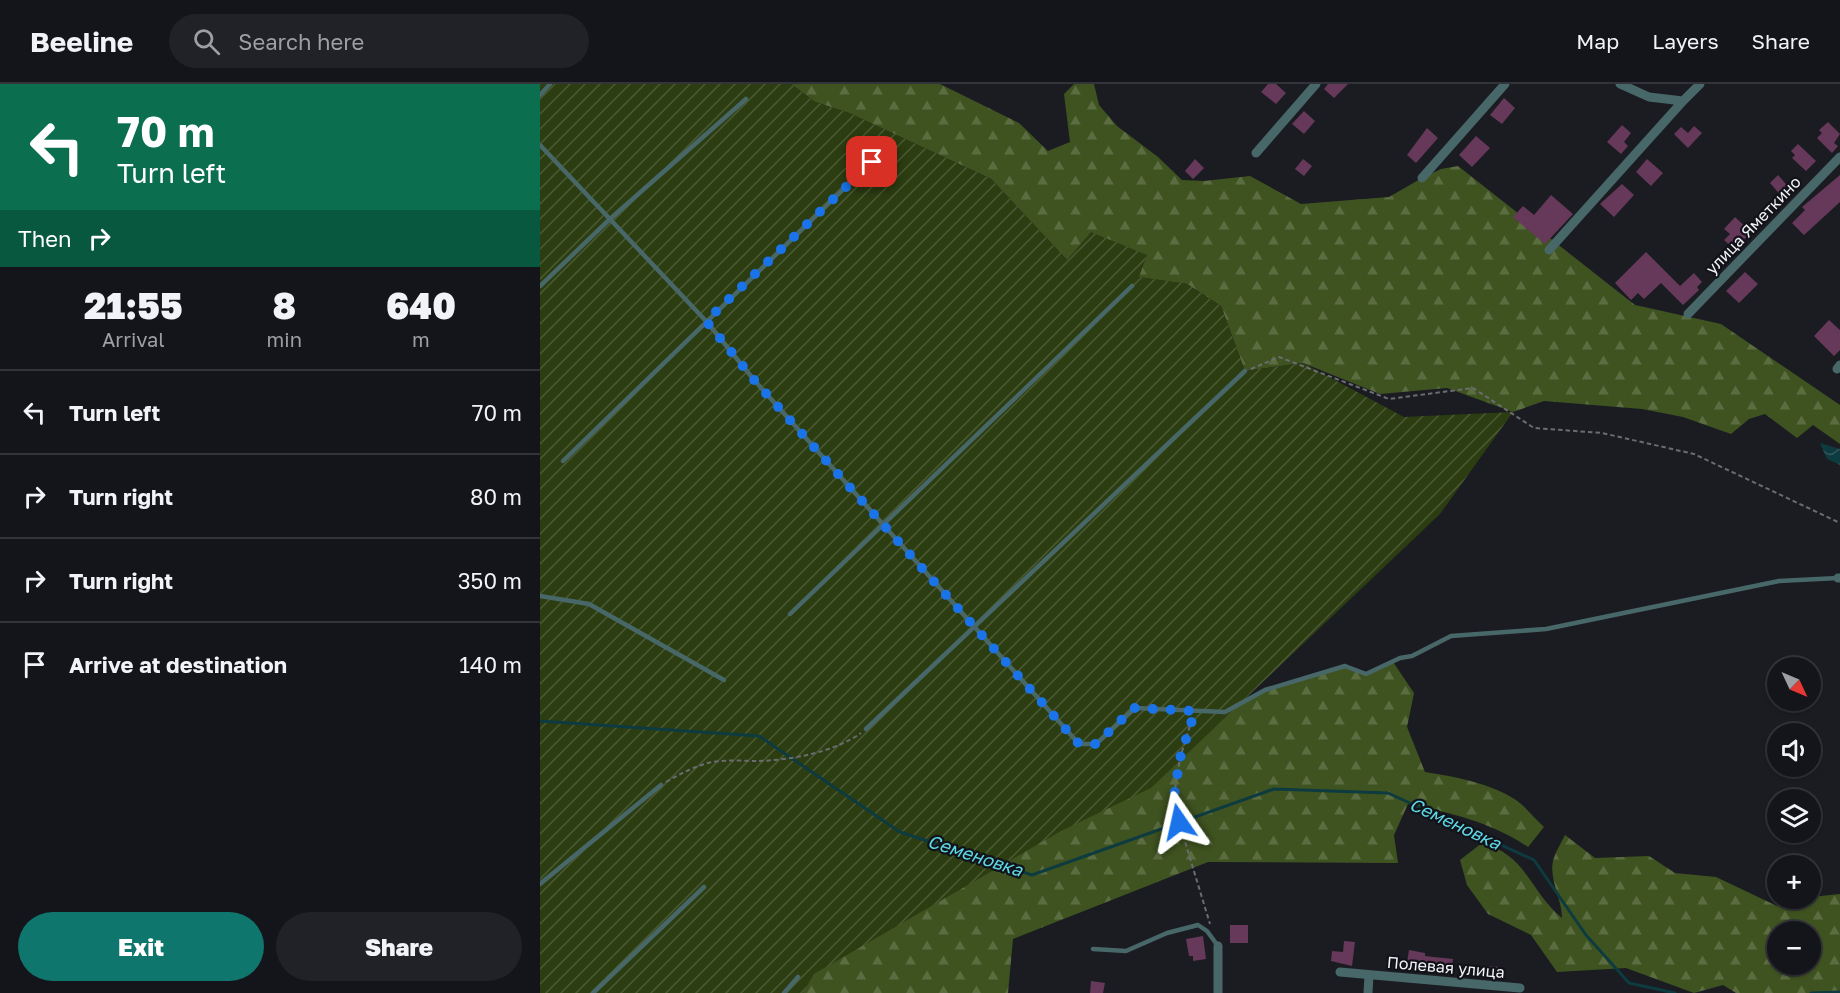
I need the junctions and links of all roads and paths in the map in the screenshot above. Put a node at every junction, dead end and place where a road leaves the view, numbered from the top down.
1 (550, 84) edge
2 (1316, 84) edge
3 (1505, 84) edge
4 (1620, 84) edge
5 (1700, 84) edge
6 (540, 95) edge
7 (746, 99) dead end
8 (1683, 101) junction
9 (540, 145) edge
10 (888, 146) dead end
11 (1256, 153) dead end
12 (1840, 158) edge
13 (1422, 178) dead end
14 (610, 219) junction
15 (1549, 250) dead end
16 (540, 286) edge
17 (1132, 286) dead end
18 (1688, 314) dead end
19 (706, 321) junction
20 (1245, 371) joint
21 (563, 461) dead end
22 (884, 522) junction
23 (1840, 523) edge
24 (1839, 578) edge
25 (540, 596) edge
26 (790, 614) dead end
27 (974, 625) junction
28 (724, 680) dead end
29 (1195, 711) junction
30 (866, 729) joint
31 (661, 785) joint
32 (540, 884) edge
33 (704, 887) dead end
34 (1211, 928) dead end
35 (1218, 946) joint
36 (1093, 949) dead end
37 (1340, 972) dead end
38 (1369, 975) junction
39 (798, 977) dead end
40 (1520, 988) dead end
41 (593, 993) edge
42 (784, 993) edge
43 (1218, 993) edge
44 (1368, 993) edge

1 - 6 lane
2 - 11 street
3 - 13 street
4 - 8 street
5 - 8 street
7 - 14 lane
8 - 15 street
9 - 14 lane
10 - 19 lane
12 - 18 street, улица Яметкино
14 - 16 lane
14 - 19 lane
17 - 22 lane
19 - 21 lane
19 - 22 lane
20 - 23 path
20 - 27 lane
22 - 26 lane
22 - 27 lane
24 - 29 lane
25 - 28 lane
27 - 29 lane
27 - 30 lane
29 - 34 path
30 - 31 path
31 - 32 lane
33 - 41 lane
35 - 36 lane
35 - 43 street
37 - 38 street, Полевая улица
38 - 40 street, Полевая улица
38 - 44 street, Полевая улица
39 - 42 lane

